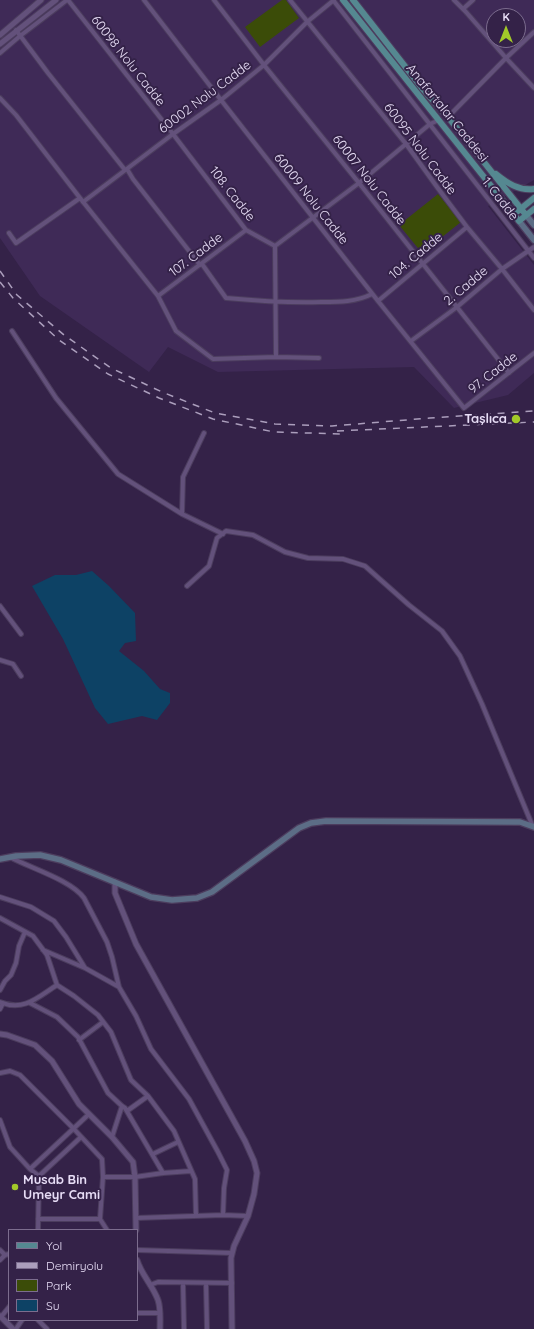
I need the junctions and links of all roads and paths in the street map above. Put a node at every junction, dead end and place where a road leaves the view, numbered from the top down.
1 (41, 0) edge
2 (56, 0) edge
3 (68, 0) edge
4 (144, 0) edge
5 (214, 0) edge
6 (290, 0) edge
7 (333, 0) edge
8 (342, 0) edge
9 (353, 0) edge
10 (454, 0) edge
11 (472, 0) edge
12 (463, 9) junction
13 (307, 22) junction
14 (16, 30) junction
15 (534, 32) edge
16 (0, 36) edge
17 (20, 36) junction
18 (0, 44) edge
19 (0, 53) edge
20 (506, 58) junction
21 (264, 65) junction
22 (534, 88) edge
23 (0, 98) edge
24 (221, 100) junction
25 (448, 117) junction
26 (440, 120) junction
27 (430, 124) junction
28 (173, 134) junction
29 (406, 144) junction
30 (487, 167) junction
31 (126, 169) junction
32 (359, 183) junction
33 (534, 189) edge
34 (80, 198) junction
35 (534, 198) edge
36 (83, 202) junction
37 (521, 208) junction
38 (534, 209) edge
39 (514, 214) junction
40 (526, 215) junction
41 (313, 218) junction
42 (519, 220) junction
43 (534, 225) edge
44 (467, 227) junction
45 (246, 230) junction
46 (9, 233) dead end
47 (534, 240) edge
48 (275, 246) junction
49 (534, 247) edge
50 (528, 251) junction
51 (534, 258) edge
52 (423, 264) junction
53 (201, 265) junction
54 (502, 269) junction
55 (372, 294) junction
56 (158, 296) junction
57 (378, 301) junction
58 (275, 302) junction
59 (457, 307) junction
60 (534, 310) edge
61 (12, 331) dead end
62 (411, 341) junction
63 (534, 353) edge
64 (276, 356) junction
65 (319, 358) dead end
66 (509, 373) junction
67 (464, 408) joint
68 (204, 433) dead end
69 (182, 514) junction
70 (223, 534) junction
71 (187, 586) dead end
72 (0, 606) edge
73 (21, 634) dead end
74 (0, 660) edge
75 (21, 676) dead end
76 (534, 827) edge
77 (10, 857) junction
78 (0, 859) edge
79 (115, 882) junction
80 (0, 897) edge
81 (0, 919) edge
82 (25, 932) junction
83 (43, 950) junction
84 (85, 968) junction
85 (58, 985) junction
86 (119, 987) junction
87 (0, 990) edge
88 (1, 1002) edge
89 (30, 1003) junction
90 (0, 1009) edge
91 (104, 1022) junction
92 (0, 1034) edge
93 (80, 1040) junction
94 (0, 1073) edge
95 (148, 1096) junction
96 (122, 1106) junction
97 (127, 1111) junction
98 (88, 1114) junction
99 (0, 1120) edge
100 (73, 1128) junction
101 (81, 1137) junction
102 (112, 1137) junction
103 (178, 1142) junction
104 (153, 1154) junction
105 (30, 1169) junction
106 (191, 1171) junction
107 (163, 1172) junction
108 (39, 1176) junction
109 (103, 1177) junction
110 (135, 1177) junction
111 (223, 1215) junction
112 (196, 1216) junction
113 (248, 1216) junction
114 (136, 1218) junction
115 (38, 1219) junction
116 (100, 1219) junction
117 (38, 1229) edge
118 (106, 1229) edge
119 (135, 1229) edge
120 (0, 1250) edge
121 (138, 1250) edge
122 (232, 1253) junction
123 (7, 1255) edge
124 (0, 1260) edge
125 (138, 1263) edge
126 (183, 1283) junction
127 (206, 1283) junction
128 (232, 1283) junction
129 (150, 1286) junction
130 (8, 1308) edge
131 (138, 1313) edge
132 (160, 1313) junction
133 (0, 1316) edge
134 (21, 1321) edge
135 (39, 1321) edge
136 (14, 1329) edge
137 (47, 1329) edge
138 (160, 1329) edge
139 (184, 1329) edge
140 (207, 1329) edge
141 (232, 1329) edge

1 - 16 street
2 - 14 street
3 - 17 street
3 - 28 street, 60098 Nolu Cadde
4 - 24 street, 60009 Nolu Cadde
5 - 21 street, 60007 Nolu Cadde
6 - 13 street, 60095 Nolu Cadde
7 - 13 street, 60002 Nolu Cadde
7 - 27 street, 1. Cadde
8 - 26 main road, Anafartalar Caddesi
9 - 25 main road, Anafartalar Caddesi
10 - 12 street
11 - 12 street
12 - 20 street
13 - 21 street, 60002 Nolu Cadde
13 - 29 street, 60095 Nolu Cadde
14 - 17 street
14 - 18 street
15 - 20 street
17 - 19 street
17 - 31 street
20 - 22 street
20 - 25 street
21 - 24 street, 60002 Nolu Cadde
21 - 32 street, 60007 Nolu Cadde
23 - 34 street
24 - 28 street, 60002 Nolu Cadde
24 - 41 street, 60009 Nolu Cadde
25 - 30 main road, Anafartalar Caddesi
26 - 27 street
26 - 39 main road, Anafartalar Caddesi
27 - 29 street
27 - 50 street, 1. Cadde
28 - 31 street, 60002 Nolu Cadde
28 - 45 street, 108. Cadde
29 - 32 street
29 - 44 street, 60095 Nolu Cadde
30 - 33 main road
30 - 37 main road, Anafartalar Caddesi
31 - 36 street, 60002 Nolu Cadde
31 - 53 street
32 - 41 street
32 - 52 street, 60007 Nolu Cadde
34 - 36 street
34 - 46 street
35 - 37 main road
36 - 56 street
37 - 39 main road
37 - 40 main road, Anafartalar Caddesi
38 - 40 main road
39 - 42 main road, Anafartalar Caddesi
40 - 42 main road
40 - 43 main road, Anafartalar Caddesi
41 - 48 street
41 - 55 street, 60009 Nolu Cadde
42 - 47 main road, Anafartalar Caddesi
44 - 52 street, 104. Cadde
44 - 54 street, 60095 Nolu Cadde
45 - 48 street, 108. Cadde
45 - 53 street, 107. Cadde
48 - 58 street
49 - 50 street, 2. Cadde
50 - 51 street, 1. Cadde
50 - 54 street, 2. Cadde
52 - 57 street, 104. Cadde
52 - 59 street, 60007 Nolu Cadde
53 - 56 street, 107. Cadde
53 - 58 street
54 - 59 street, 2. Cadde
54 - 60 street, 60095 Nolu Cadde
55 - 57 street, 60009 Nolu Cadde
55 - 58 street
56 - 64 street
57 - 62 street, 60009 Nolu Cadde
58 - 64 street
59 - 62 street, 2. Cadde
59 - 66 street, 60007 Nolu Cadde
61 - 69 street
62 - 67 street, 60009 Nolu Cadde
63 - 66 street, 97. Cadde
64 - 65 street
66 - 67 street, 97. Cadde
68 - 69 street
69 - 70 street
70 - 71 street
70 - 76 street
72 - 73 street
74 - 75 street
76 - 79 main road
77 - 78 main road
77 - 79 main road
77 - 86 street
79 - 113 street
80 - 84 street
81 - 82 street
82 - 83 street
82 - 87 street
83 - 84 street
83 - 85 street
84 - 86 street
85 - 89 street
85 - 91 street
86 - 111 street
88 - 89 street
88 - 90 street
89 - 93 street
91 - 93 street
91 - 95 street
92 - 98 street
93 - 96 street
94 - 100 street
95 - 97 street
95 - 103 street
96 - 97 street
96 - 102 street
97 - 104 street
98 - 100 street
98 - 102 street
99 - 105 street
100 - 101 street
100 - 105 street
101 - 108 street
101 - 109 street
102 - 110 street
103 - 104 street
103 - 106 street
104 - 107 street
105 - 108 street
106 - 107 street
106 - 112 street
107 - 110 street
108 - 115 street
109 - 110 street
109 - 116 street
110 - 114 street
111 - 112 street
111 - 113 street
112 - 114 street
113 - 122 street
114 - 119 street
115 - 116 street
115 - 117 street
116 - 118 street
120 - 123 street
121 - 122 street
122 - 128 street
123 - 124 street
125 - 129 street
126 - 127 street
126 - 129 street
126 - 139 street
127 - 128 street
127 - 140 street
128 - 141 street
129 - 132 street
130 - 133 street
131 - 132 street
132 - 138 street
133 - 136 street
134 - 136 street
135 - 137 street

